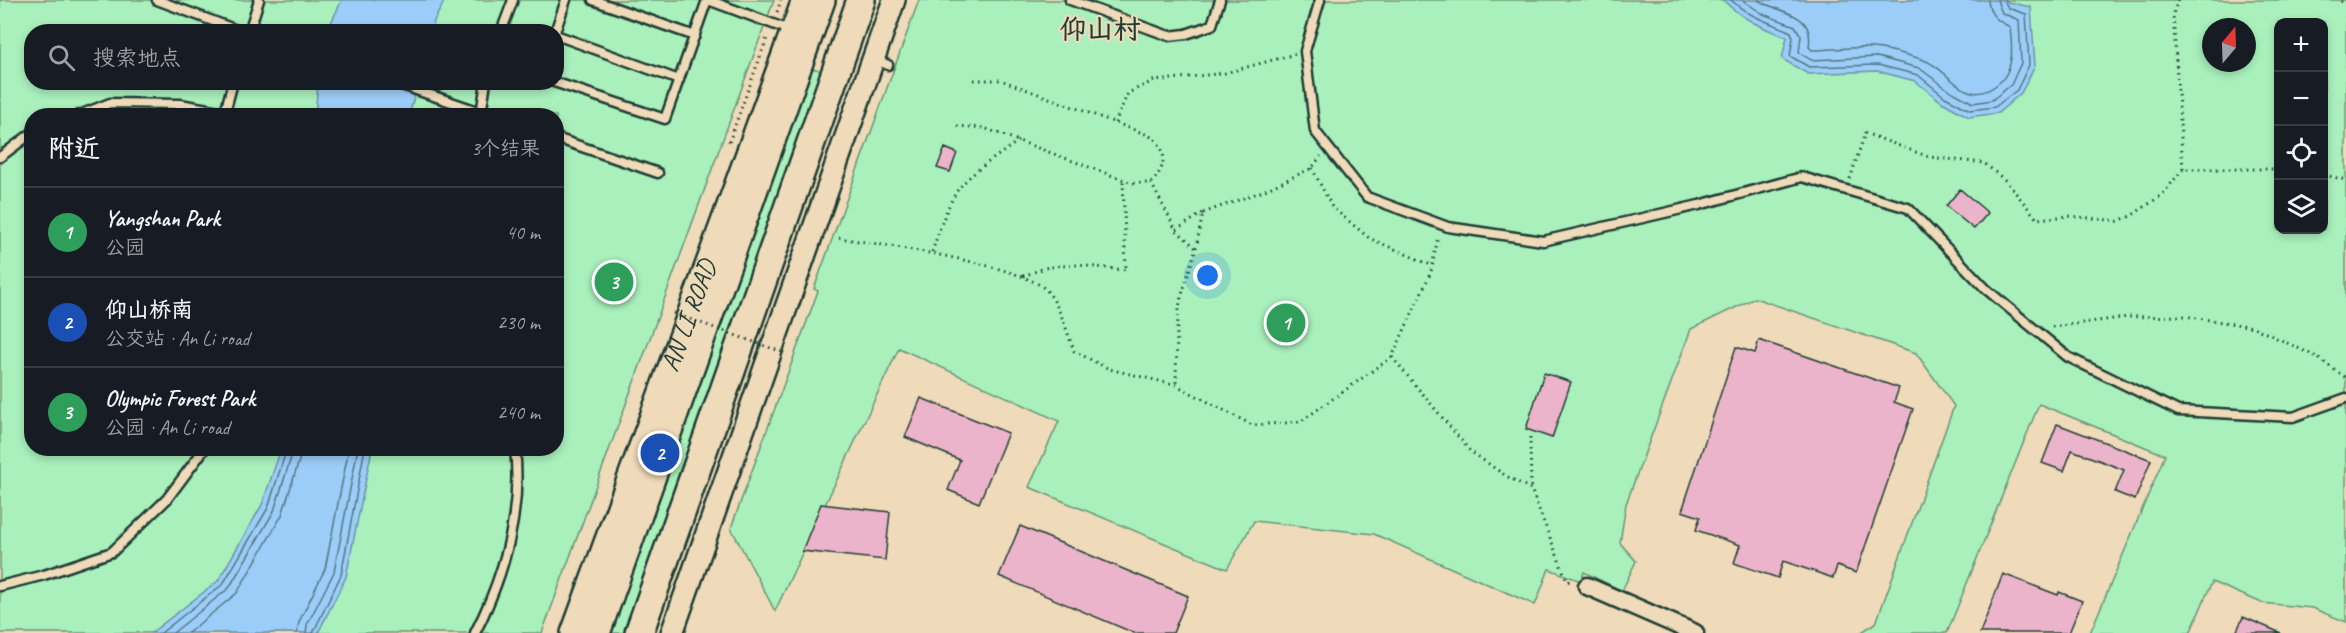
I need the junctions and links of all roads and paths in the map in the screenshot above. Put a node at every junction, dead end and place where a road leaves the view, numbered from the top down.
1 (157, 0) edge
2 (259, 0) edge
3 (513, 0) edge
4 (566, 0) edge
5 (593, 0) edge
6 (708, 0) edge
7 (803, 0) edge
8 (821, 0) edge
9 (861, 0) edge
10 (894, 0) edge
11 (1071, 0) edge
12 (1220, 0) edge
13 (1320, 0) edge
14 (2178, 0) edge
15 (2341, 0) edge
16 (2346, 2) edge
17 (221, 24) edge
18 (252, 24) edge
19 (504, 24) edge
20 (559, 24) edge
21 (792, 31) junction
22 (564, 36) edge
23 (694, 36) junction
24 (1305, 51) junction
25 (679, 80) junction
26 (972, 80) dead end
27 (564, 85) edge
28 (231, 90) edge
29 (417, 90) edge
30 (485, 90) edge
31 (97, 108) edge
32 (198, 108) edge
33 (226, 108) edge
34 (466, 108) edge
35 (482, 108) edge
36 (1115, 123) junction
37 (957, 126) dead end
38 (24, 139) edge
39 (564, 141) edge
40 (1018, 141) junction
41 (1328, 147) junction
42 (0, 157) edge
43 (1312, 168) junction
44 (2183, 169) junction
45 (2274, 169) edge
46 (658, 173) dead end
47 (2328, 177) edge
48 (1123, 179) junction
49 (2346, 180) edge
50 (1151, 183) junction
51 (1846, 190) junction
52 (1203, 213) junction
53 (1441, 224) junction
54 (1176, 230) junction
55 (839, 238) dead end
56 (1196, 248) junction
57 (932, 252) junction
58 (1432, 266) junction
59 (1021, 277) junction
60 (673, 313) dead end
61 (2035, 329) junction
62 (782, 352) dead end
63 (1392, 357) junction
64 (2346, 378) edge
65 (1176, 385) junction
66 (2346, 399) edge
67 (1530, 437) dead end
68 (199, 456) edge
69 (516, 456) edge
70 (1531, 489) junction
71 (0, 586) edge
72 (1587, 586) joint
73 (475, 633) edge
74 (572, 633) edge
75 (596, 633) edge
76 (639, 633) edge
77 (672, 633) edge
78 (1695, 633) edge

1 - 17 lane
2 - 18 lane
3 - 19 lane
4 - 20 lane
5 - 23 lane
6 - 21 lane
6 - 23 lane
7 - 21 street, AN LI ROAD
8 - 75 main road, AN LI ROAD
9 - 76 main road
10 - 77 street
11 - 12 lane
13 - 24 lane
14 - 44 path
15 - 16 path
21 - 74 street, AN LI ROAD
22 - 25 lane
23 - 25 lane
24 - 36 path
24 - 41 lane
25 - 27 lane
26 - 36 path
28 - 33 lane
29 - 34 lane
30 - 35 lane
31 - 32 lane
36 - 50 path
37 - 40 path
38 - 42 lane
39 - 46 lane
40 - 48 path
40 - 57 path
41 - 43 path
41 - 53 lane
43 - 52 path
43 - 58 path
44 - 45 path
44 - 51 path
47 - 49 path
48 - 50 path
48 - 59 path
50 - 54 path
51 - 53 lane
51 - 61 lane
52 - 54 path
52 - 56 path
53 - 58 path
54 - 56 path
55 - 57 path
56 - 65 path
57 - 59 path
58 - 63 path
59 - 65 path
60 - 62 path, bridge
61 - 64 path
61 - 66 lane
63 - 65 path
63 - 70 path
67 - 70 path
68 - 71 lane
69 - 73 lane
70 - 72 path
72 - 78 street

